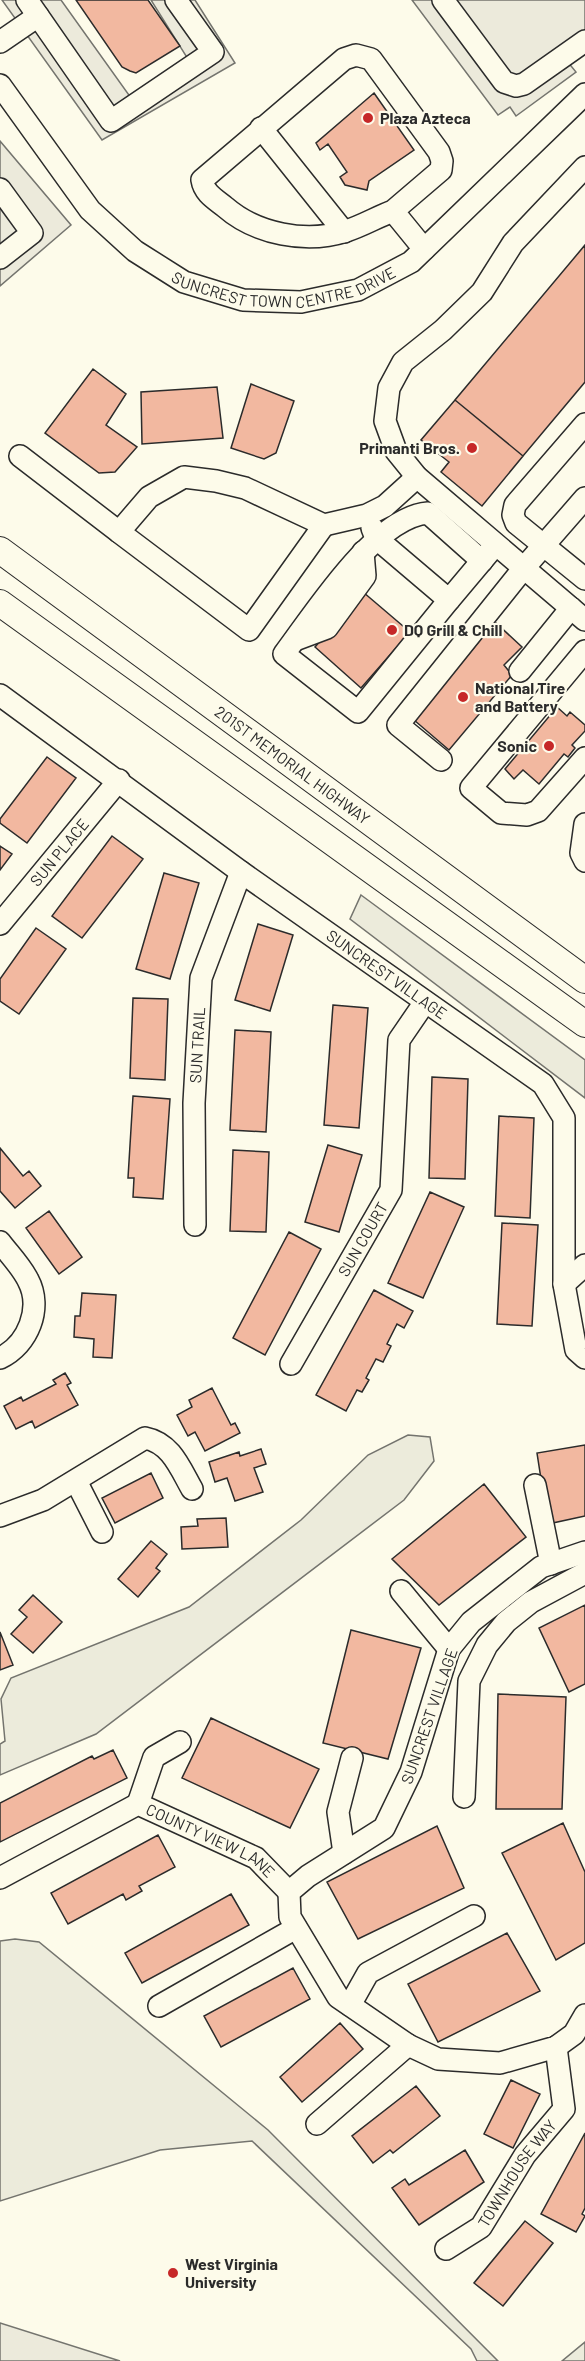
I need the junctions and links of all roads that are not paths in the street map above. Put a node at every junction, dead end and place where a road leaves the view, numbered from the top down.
1 (176, 0) edge
2 (443, 0) edge
3 (33, 8) edge
4 (585, 41) edge
5 (0, 42) edge
6 (0, 85) edge
7 (585, 94) edge
8 (261, 128) junction
9 (585, 167) edge
10 (0, 189) edge
11 (393, 211) junction
12 (344, 232) junction
13 (424, 249) junction
14 (0, 258) edge
15 (585, 424) edge
16 (20, 456) dead end
17 (417, 477) junction
18 (585, 498) edge
19 (367, 514) junction
20 (324, 525) junction
21 (119, 532) junction
22 (369, 545) junction
23 (496, 545) junction
24 (544, 545) junction
25 (0, 550) edge
26 (482, 561) junction
27 (523, 569) junction
28 (585, 579) edge
29 (449, 600) junction
30 (0, 603) edge
31 (578, 614) edge
32 (585, 651) edge
33 (520, 671) dead end
34 (0, 695) edge
35 (585, 744) edge
36 (585, 758) edge
37 (441, 760) dead end
38 (119, 780) junction
39 (531, 814) junction
40 (585, 824) edge
41 (585, 861) edge
42 (241, 872) junction
43 (0, 924) edge
44 (585, 980) edge
45 (425, 1002) junction
46 (585, 1024) edge
47 (195, 1225) dead end
48 (0, 1242) edge
49 (585, 1266) edge
50 (564, 1284) junction
51 (0, 1358) edge
52 (585, 1358) edge
53 (291, 1364) dead end
54 (76, 1481) junction
55 (535, 1485) dead end
56 (192, 1489) dead end
57 (0, 1516) edge
58 (102, 1532) dead end
59 (585, 1552) edge
60 (551, 1564) junction
61 (585, 1573) edge
62 (401, 1591) dead end
63 (449, 1649) junction
64 (180, 1742) dead end
65 (352, 1758) dead end
66 (464, 1797) dead end
67 (138, 1804) junction
68 (344, 1853) junction
69 (0, 1878) edge
70 (289, 1892) junction
71 (474, 1916) dead end
72 (296, 1928) junction
73 (350, 2005) junction
74 (159, 2006) dead end
75 (585, 2016) edge
76 (408, 2045) junction
77 (556, 2047) junction
78 (317, 2124) dead end
79 (446, 2249) dead end

1 - 3 street
2 - 4 street
3 - 5 street
6 - 13 street, SUNCREST TOWN CENTRE DRIVE
7 - 13 street, SUNCREST TOWN CENTRE DRIVE
8 - 11 street
8 - 12 street
8 - 12 street
9 - 17 street
10 - 14 street
11 - 12 street
11 - 13 street
15 - 24 street
16 - 21 street
17 - 19 street
17 - 23 street
18 - 24 street
19 - 20 street
19 - 22 street
20 - 21 street
20 - 21 street
22 - 26 street
22 - 29 street
22 - 29 street
23 - 26 street
23 - 27 street
24 - 27 street
24 - 28 street
25 - 44 main road, 201ST MEMORIAL HIGHWAY
26 - 29 street
27 - 31 street
27 - 37 street
30 - 46 main road
31 - 33 street
32 - 39 street
34 - 38 street, SUNCREST VILLAGE
35 - 39 street
36 - 39 street
38 - 42 street, SUNCREST VILLAGE
38 - 43 street, SUN PLACE
40 - 41 street
42 - 45 street, SUNCREST VILLAGE
42 - 47 street, SUN TRAIL
45 - 50 street, SUNCREST VILLAGE
45 - 53 street, SUN COURT
48 - 51 street
49 - 50 street
50 - 52 street, SUNCREST VILLAGE
54 - 56 street
54 - 57 street
54 - 58 street
55 - 60 street
59 - 60 street, SUNCREST VILLAGE
60 - 63 street, SUNCREST VILLAGE
61 - 66 street, SUNCREST VILLAGE
62 - 63 street
63 - 68 street, SUNCREST VILLAGE
64 - 67 street
65 - 68 street
67 - 69 street, COUNTY VIEW LANE
67 - 70 street, COUNTY VIEW LANE
68 - 70 street, SUNCREST VILLAGE
70 - 72 street
71 - 73 street
72 - 73 street
72 - 74 street
73 - 76 street
75 - 77 street
76 - 77 street
76 - 78 street
77 - 79 street, TOWNHOUSE WAY

